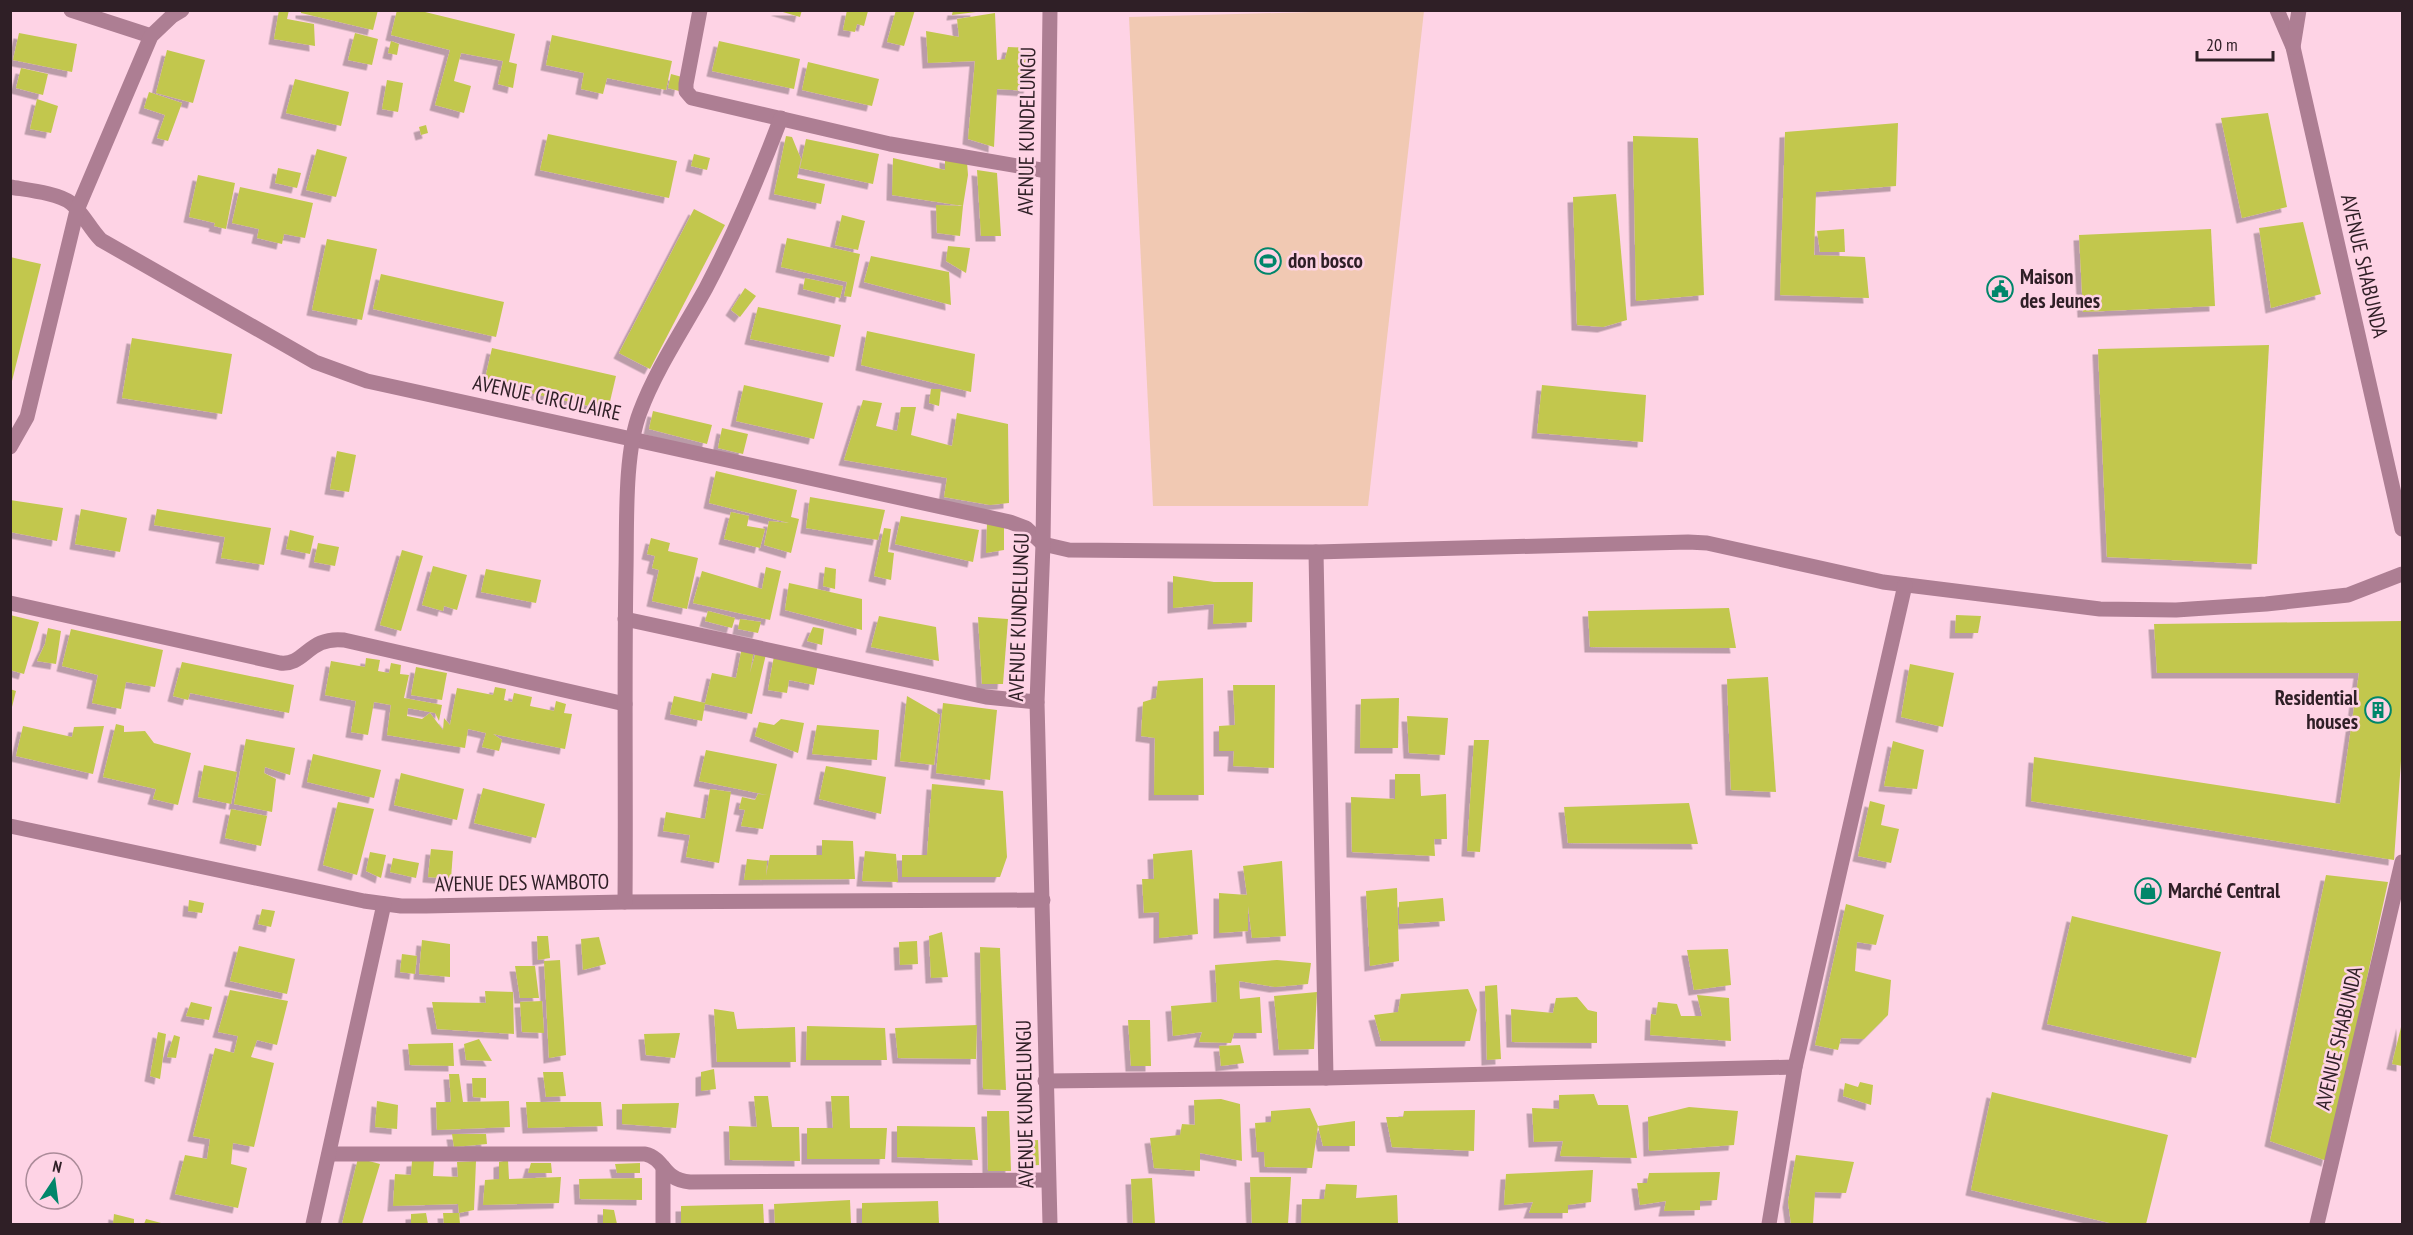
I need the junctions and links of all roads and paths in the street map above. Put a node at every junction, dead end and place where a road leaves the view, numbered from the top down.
1 (71, 10) edge
2 (182, 10) edge
3 (700, 10) edge
4 (1050, 10) edge
5 (2277, 10) edge
6 (2299, 10) edge
7 (151, 36) junction
8 (2293, 46) junction
9 (782, 118) junction
10 (1047, 171) junction
11 (10, 187) edge
12 (77, 210) junction
13 (632, 438) junction
14 (10, 447) edge
15 (2403, 529) edge
16 (1043, 544) junction
17 (1316, 552) junction
18 (2403, 574) edge
19 (1905, 585) junction
20 (10, 603) edge
21 (625, 619) junction
22 (1037, 702) junction
23 (625, 704) junction
24 (10, 826) edge
25 (2403, 862) edge
26 (1043, 900) junction
27 (625, 902) junction
28 (384, 904) junction
29 (1795, 1067) junction
30 (1326, 1078) junction
31 (1045, 1080) junction
32 (329, 1154) junction
33 (663, 1167) junction
34 (1047, 1180) junction
35 (313, 1224) edge
36 (663, 1224) edge
37 (1050, 1224) edge
38 (1769, 1224) edge
39 (2317, 1224) edge

1 - 7 street
2 - 7 street
3 - 9 street
4 - 10 street, AVENUE KUNDELUNGU
5 - 8 street
6 - 8 street
7 - 12 street
8 - 15 street, AVENUE SHABUNDA
9 - 10 street
9 - 13 street
10 - 16 street, AVENUE KUNDELUNGU
11 - 12 street
12 - 13 street, AVENUE CIRCULAIRE
12 - 14 street
13 - 16 street, AVENUE CIRCULAIRE
13 - 21 street
16 - 17 street
16 - 22 street, AVENUE KUNDELUNGU
17 - 19 street
17 - 30 street
18 - 19 street
19 - 29 street
20 - 23 street
21 - 22 street
21 - 23 street
22 - 26 street, AVENUE KUNDELUNGU
23 - 27 street
24 - 28 street, AVENUE DES WAMBOTO
25 - 39 street, AVENUE SHABUNDA
26 - 27 street, AVENUE DES WAMBOTO
26 - 31 street, AVENUE KUNDELUNGU
27 - 28 street, AVENUE DES WAMBOTO
28 - 32 street
29 - 30 street
29 - 38 street
30 - 31 street
31 - 34 street, AVENUE KUNDELUNGU
32 - 33 street
32 - 35 street
33 - 34 street
33 - 36 street
34 - 37 street, AVENUE KUNDELUNGU

